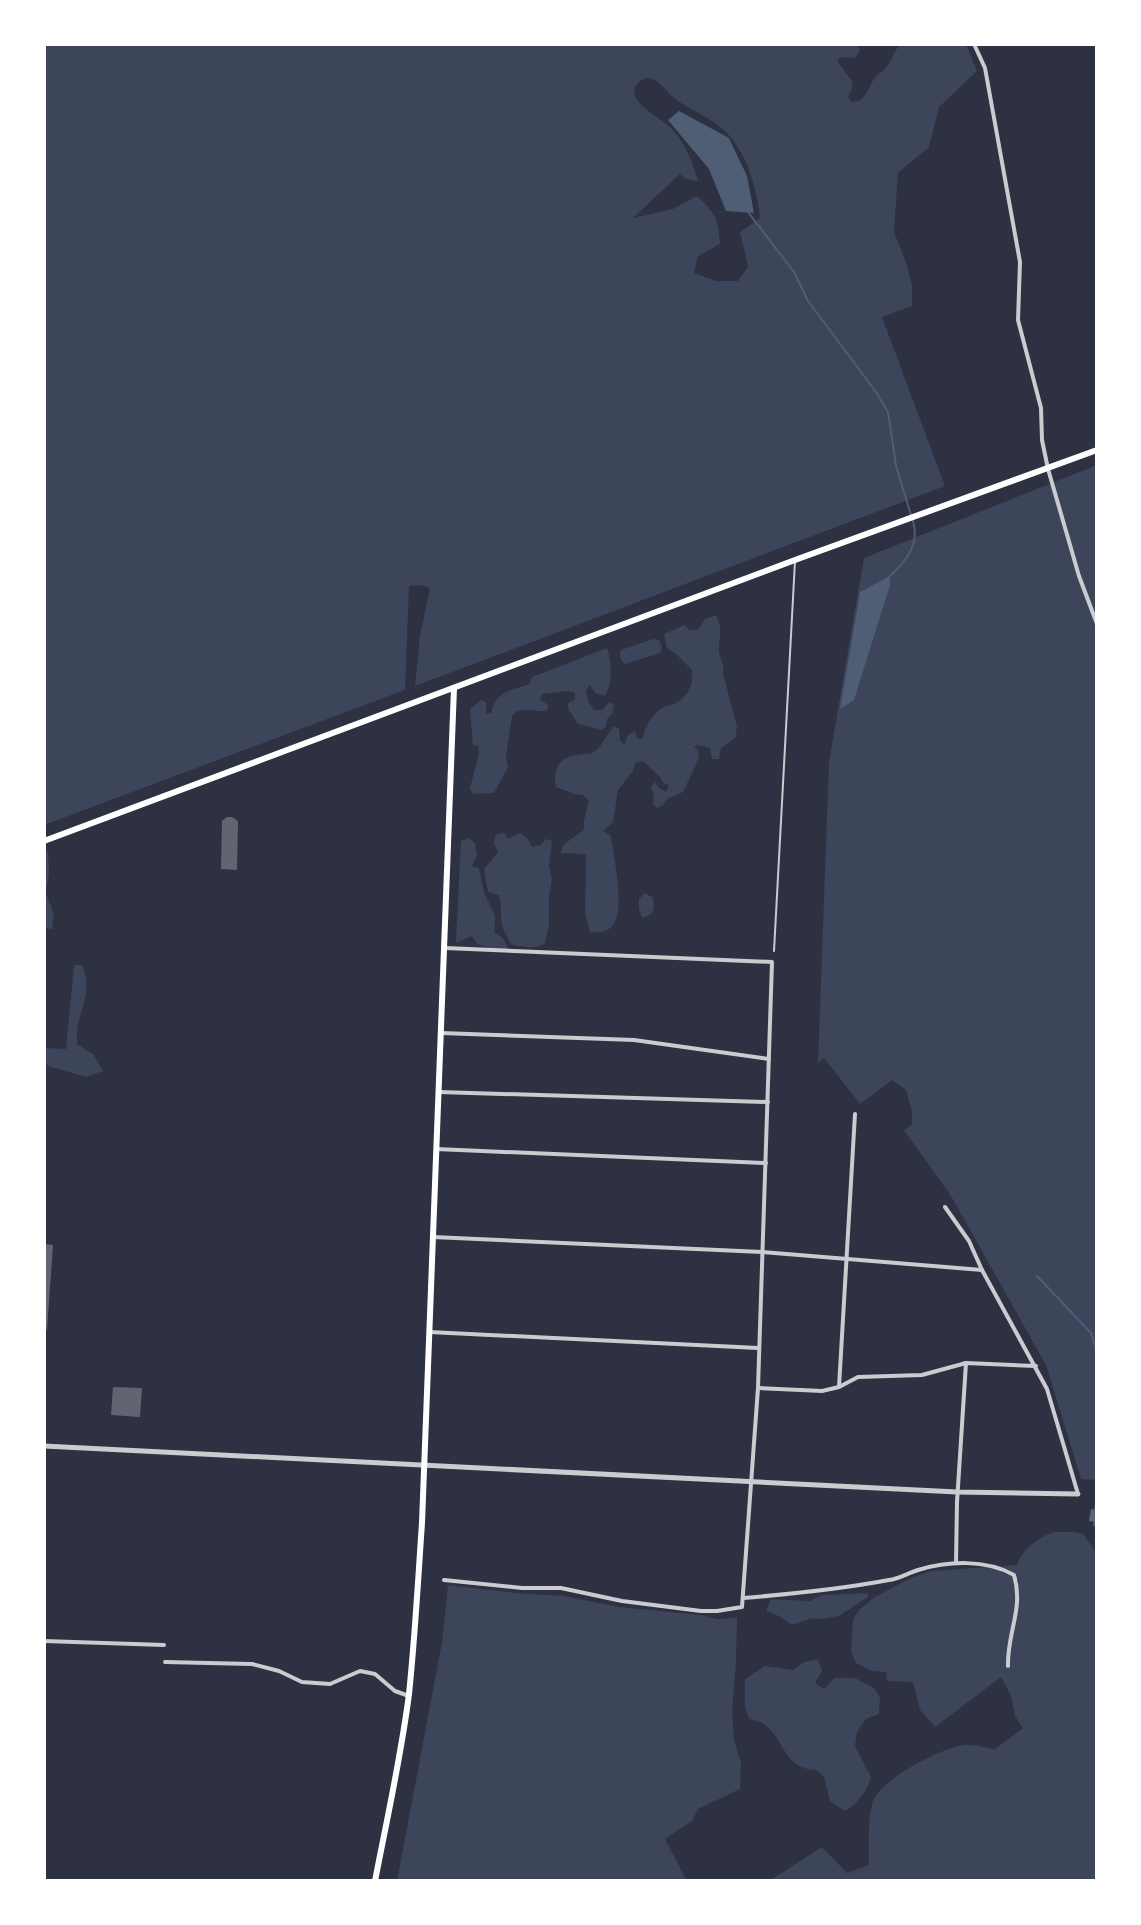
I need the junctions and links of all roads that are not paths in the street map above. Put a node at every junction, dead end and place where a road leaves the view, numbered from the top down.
1 (974, 44) edge
2 (1097, 450) edge
3 (1048, 469) junction
4 (795, 560) junction
5 (1097, 624) edge
6 (454, 688) junction
7 (44, 841) edge
8 (444, 947) junction
9 (774, 951) dead end
10 (441, 1033) junction
11 (769, 1059) junction
12 (439, 1092) junction
13 (768, 1102) junction
14 (855, 1114) dead end
15 (436, 1149) junction
16 (766, 1163) junction
17 (945, 1207) dead end
18 (433, 1237) junction
19 (762, 1252) junction
20 (847, 1258) junction
21 (982, 1270) junction
22 (429, 1332) junction
23 (759, 1348) junction
24 (966, 1363) junction
25 (1036, 1366) junction
26 (839, 1387) junction
27 (758, 1388) junction
28 (44, 1446) edge
29 (424, 1465) junction
30 (751, 1482) junction
31 (957, 1492) junction
32 (1078, 1494) joint
33 (956, 1563) junction
34 (444, 1580) dead end
35 (743, 1598) junction
36 (44, 1641) edge
37 (164, 1645) dead end
38 (165, 1662) dead end
39 (1008, 1666) dead end
40 (409, 1696) junction
41 (375, 1881) edge

1 - 3 street
2 - 3 main road
3 - 4 main road
3 - 5 street
4 - 6 main road
4 - 9 lane
6 - 7 main road
6 - 8 main road
8 - 10 main road
8 - 11 street
10 - 11 street
10 - 12 main road
11 - 13 street
12 - 13 street
12 - 15 main road
13 - 16 street
14 - 20 street
15 - 16 street
15 - 18 main road
16 - 19 street
17 - 21 street
18 - 19 street
18 - 22 main road
19 - 20 street
19 - 23 street
20 - 21 street
20 - 26 street
21 - 25 street
22 - 23 street
22 - 29 main road
23 - 27 street
24 - 25 street
24 - 26 street
24 - 31 street
25 - 32 street
26 - 27 street
27 - 30 street
28 - 29 street
29 - 30 street
29 - 40 main road
30 - 31 street
30 - 35 street
31 - 32 street
31 - 33 street
33 - 35 street
33 - 39 street
34 - 35 street
36 - 37 street
38 - 40 street
40 - 41 main road

